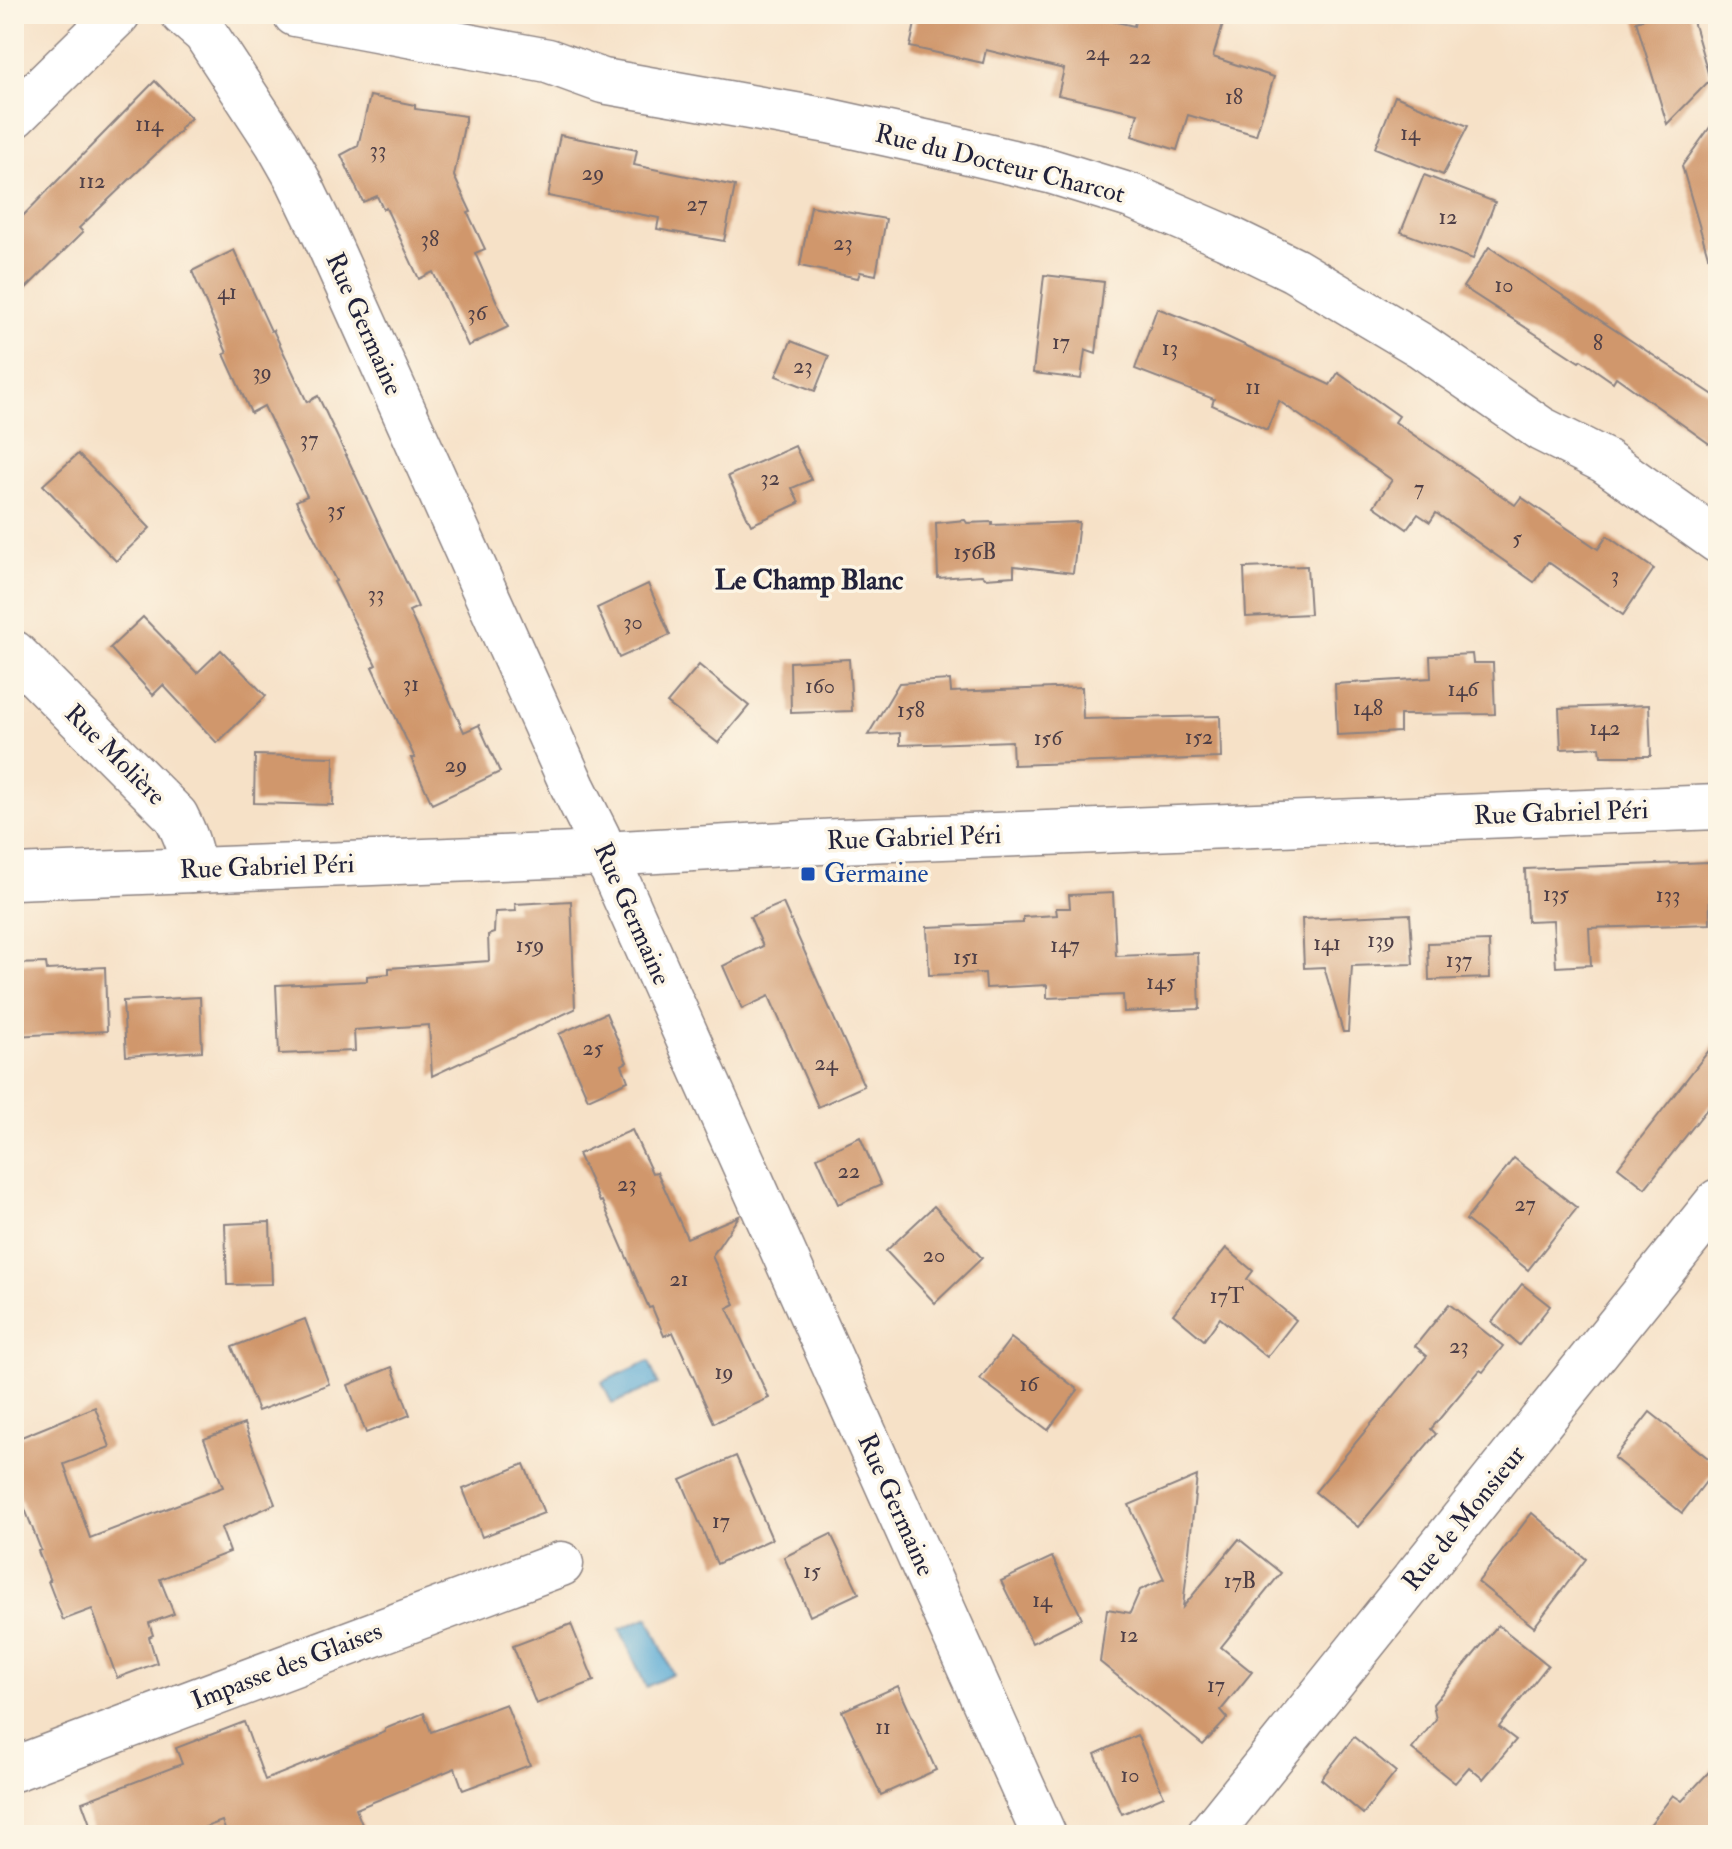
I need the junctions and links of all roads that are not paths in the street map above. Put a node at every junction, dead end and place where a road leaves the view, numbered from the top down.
1 (118, 14) edge
2 (183, 14) edge
3 (295, 14) edge
4 (14, 116) edge
5 (1718, 541) edge
6 (14, 653) edge
7 (1718, 807) edge
8 (602, 854) junction
9 (192, 870) junction
10 (14, 877) edge
11 (1718, 1201) edge
12 (561, 1564) dead end
13 (14, 1769) edge
14 (1044, 1835) edge
15 (1209, 1835) edge

1 - 4 street
2 - 8 street, Rue Germaine
3 - 5 street, Rue du Docteur Charcot
6 - 9 street, Rue Molière
7 - 8 street, Rue Gabriel Péri
8 - 9 street, Rue Gabriel Péri
8 - 14 street, Rue Germaine
9 - 10 street, Rue Gabriel Péri
11 - 15 street, Rue de Monsieur
12 - 13 street, Impasse des Glaises

